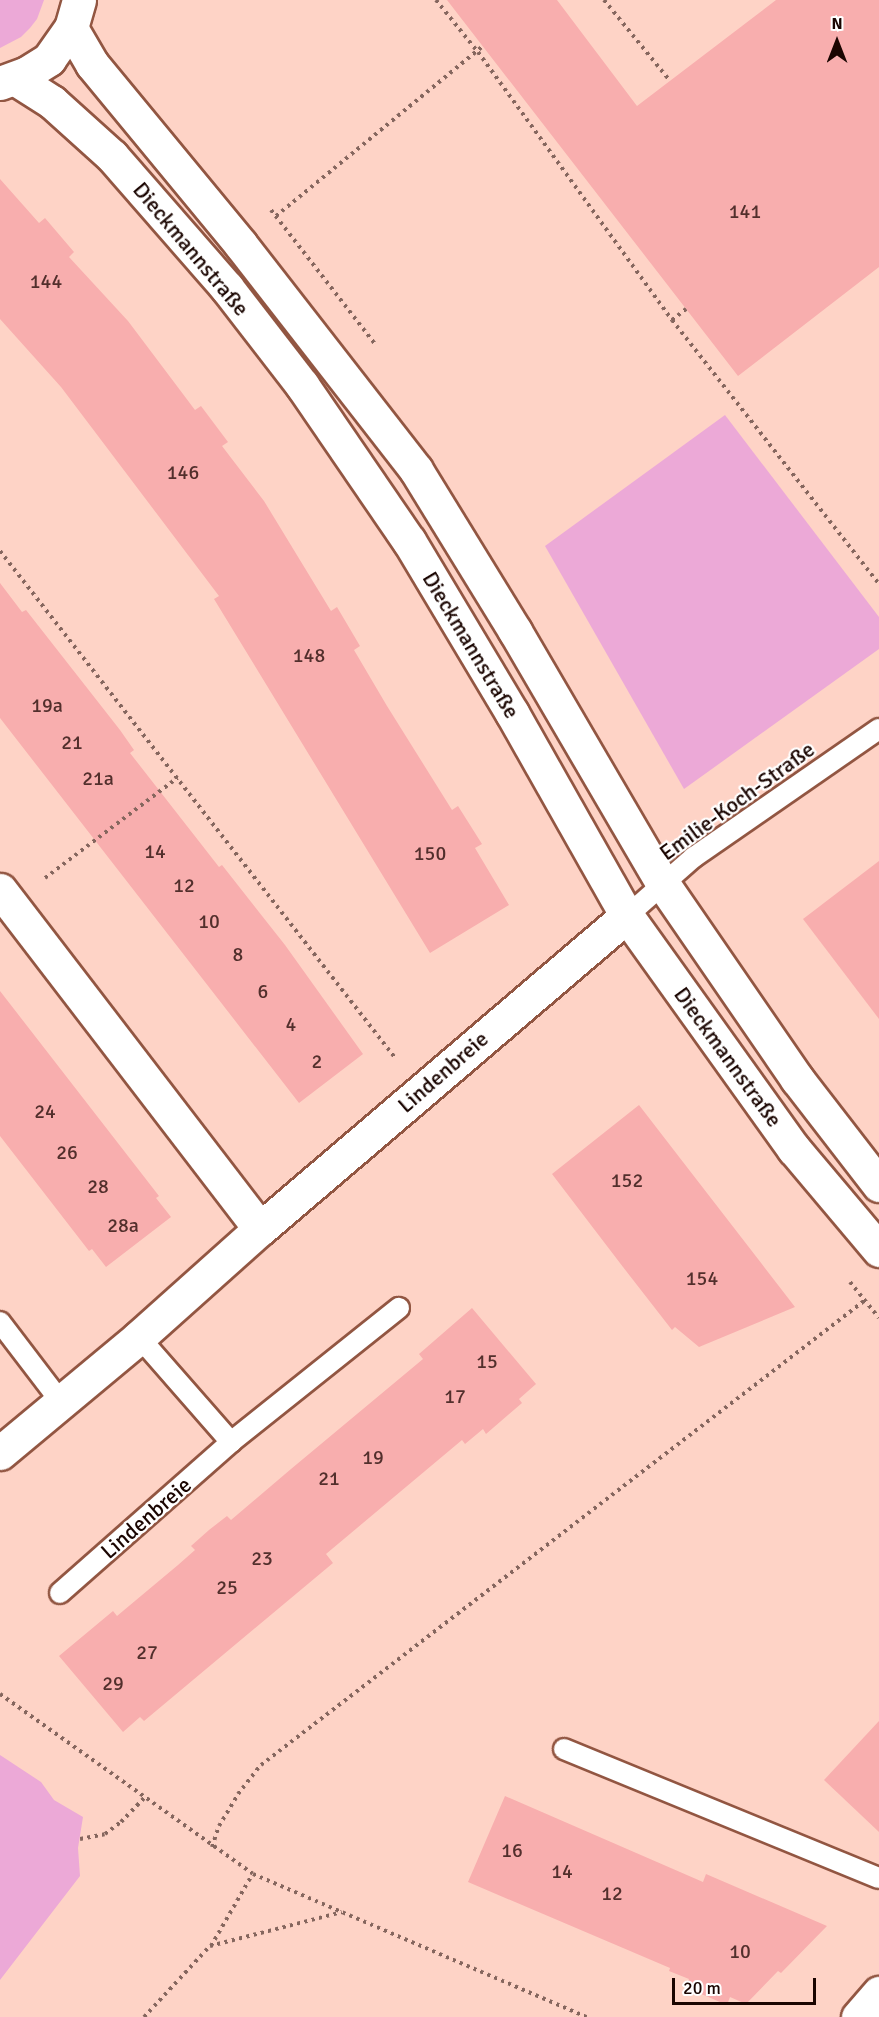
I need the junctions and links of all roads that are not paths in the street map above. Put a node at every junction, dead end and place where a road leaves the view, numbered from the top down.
1 (75, 14) edge
2 (8, 81) edge
3 (879, 729) edge
4 (663, 885) junction
5 (5, 897) edge
6 (627, 916) junction
7 (879, 1185) edge
8 (260, 1229) junction
9 (879, 1250) edge
10 (399, 1308) dead end
11 (0, 1322) edge
12 (139, 1337) junction
13 (61, 1402) junction
14 (231, 1442) junction
15 (0, 1453) edge
16 (60, 1593) dead end
17 (564, 1749) dead end
18 (879, 1878) edge
19 (879, 1993) edge
20 (858, 2017) edge

1 - 2 street, Dieckmannstraße
1 - 4 street, Dieckmannstraße
2 - 6 street, Dieckmannstraße
3 - 4 lane, Emilie-Koch-Straße
4 - 6 lane, Emilie-Koch-Straße
4 - 7 street, Dieckmannstraße
5 - 8 street
6 - 8 street, Lindenbreie
6 - 9 street, Dieckmannstraße
8 - 12 street, Lindenbreie
10 - 14 lane, Lindenbreie
11 - 13 lane
12 - 13 street, Lindenbreie
12 - 14 lane
13 - 15 street, Lindenbreie
14 - 16 lane, Lindenbreie
17 - 18 lane
19 - 20 street

